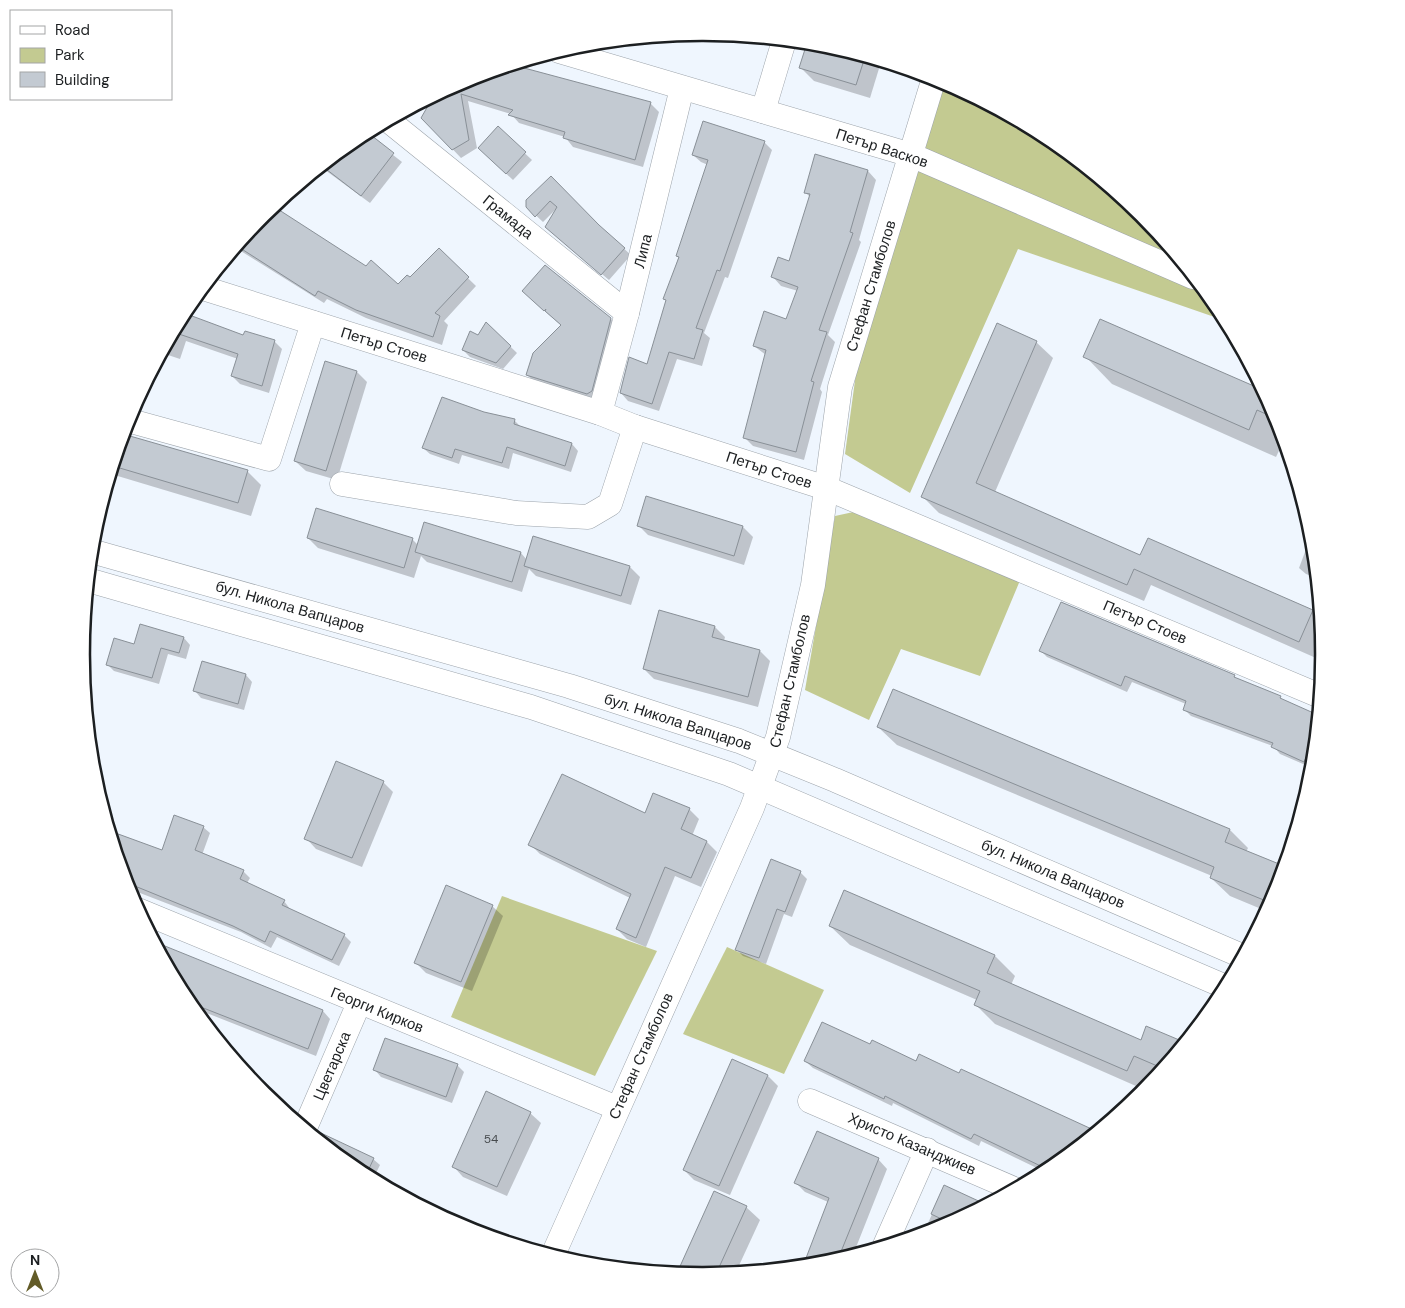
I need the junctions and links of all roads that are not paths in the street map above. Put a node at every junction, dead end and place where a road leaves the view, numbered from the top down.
1 (782, 46) edge
2 (574, 55) edge
3 (932, 86) edge
4 (682, 88) junction
5 (763, 111) junction
6 (394, 125) edge
7 (912, 156) junction
8 (1181, 272) edge
9 (210, 290) edge
10 (627, 313) junction
11 (314, 323) junction
12 (600, 413) junction
13 (135, 422) edge
14 (635, 427) junction
15 (342, 484) dead end
16 (826, 488) junction
17 (99, 553) edge
18 (94, 582) edge
19 (1314, 690) edge
20 (773, 754) junction
21 (761, 786) junction
22 (151, 921) edge
23 (1236, 954) edge
24 (1218, 984) edge
25 (359, 1003) junction
26 (810, 1101) dead end
27 (617, 1108) junction
28 (308, 1123) edge
29 (927, 1150) junction
30 (1007, 1186) edge
31 (888, 1237) edge
32 (556, 1249) edge

1 - 5 street
2 - 4 street, Петър Васков
3 - 7 street, Стефан Стамболов
4 - 5 street, Петър Васков
4 - 10 street, Липа
5 - 7 street, Петър Васков
6 - 10 street, Грамада
7 - 8 street, Петър Васков
7 - 16 street, Стефан Стамболов
9 - 11 street, Петър Стоев
10 - 12 street, Липа
11 - 12 street, Петър Стоев
11 - 13 street
12 - 14 street, Петър Стоев
14 - 15 street
14 - 16 street, Петър Стоев
16 - 19 street, Петър Стоев
16 - 20 street, Стефан Стамболов
17 - 20 street, бул. Никола Вапцаров
18 - 21 street, бул. Никола Вапцаров
20 - 21 street, Стефан Стамболов
20 - 23 street, бул. Никола Вапцаров
21 - 24 street, бул. Никола Вапцаров
21 - 27 street, Стефан Стамболов
22 - 25 street, Георги Кирков
25 - 27 street, Георги Кирков
25 - 28 street, Цветарска
26 - 29 street, Христо Казанджиев
27 - 32 street, Стефан Стамболов
29 - 30 street, Христо Казанджиев
29 - 31 street

